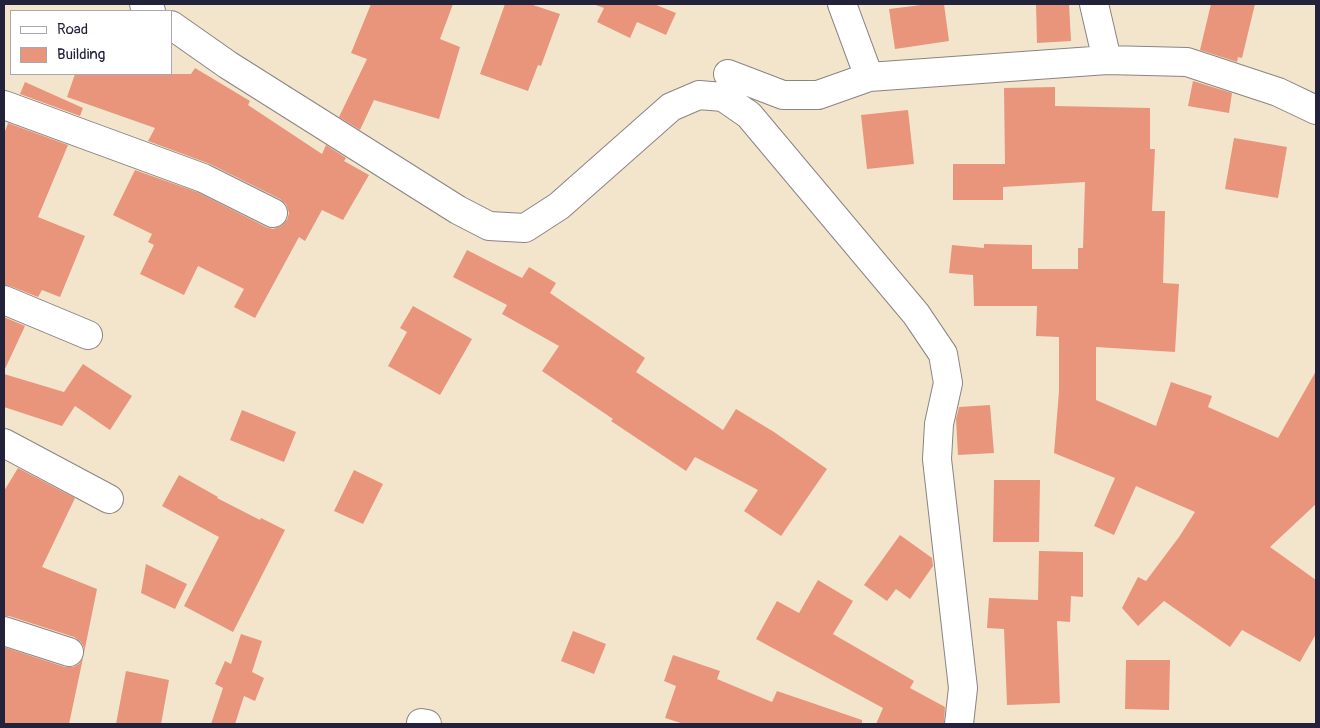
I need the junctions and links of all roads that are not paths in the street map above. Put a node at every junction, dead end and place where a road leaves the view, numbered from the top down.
1 (842, 4) edge
2 (1094, 4) edge
3 (172, 26) edge
4 (1108, 60) junction
5 (728, 74) dead end
6 (869, 77) junction
7 (4, 105) edge
8 (1316, 110) edge
9 (273, 213) dead end
10 (4, 300) edge
11 (88, 335) dead end
12 (4, 444) edge
13 (109, 499) dead end
14 (4, 631) edge
15 (69, 652) dead end
16 (958, 724) edge

1 - 6 street
2 - 4 street
3 - 16 street
4 - 6 street
4 - 8 street
5 - 6 street
7 - 9 street
10 - 11 street
12 - 13 street
14 - 15 street

